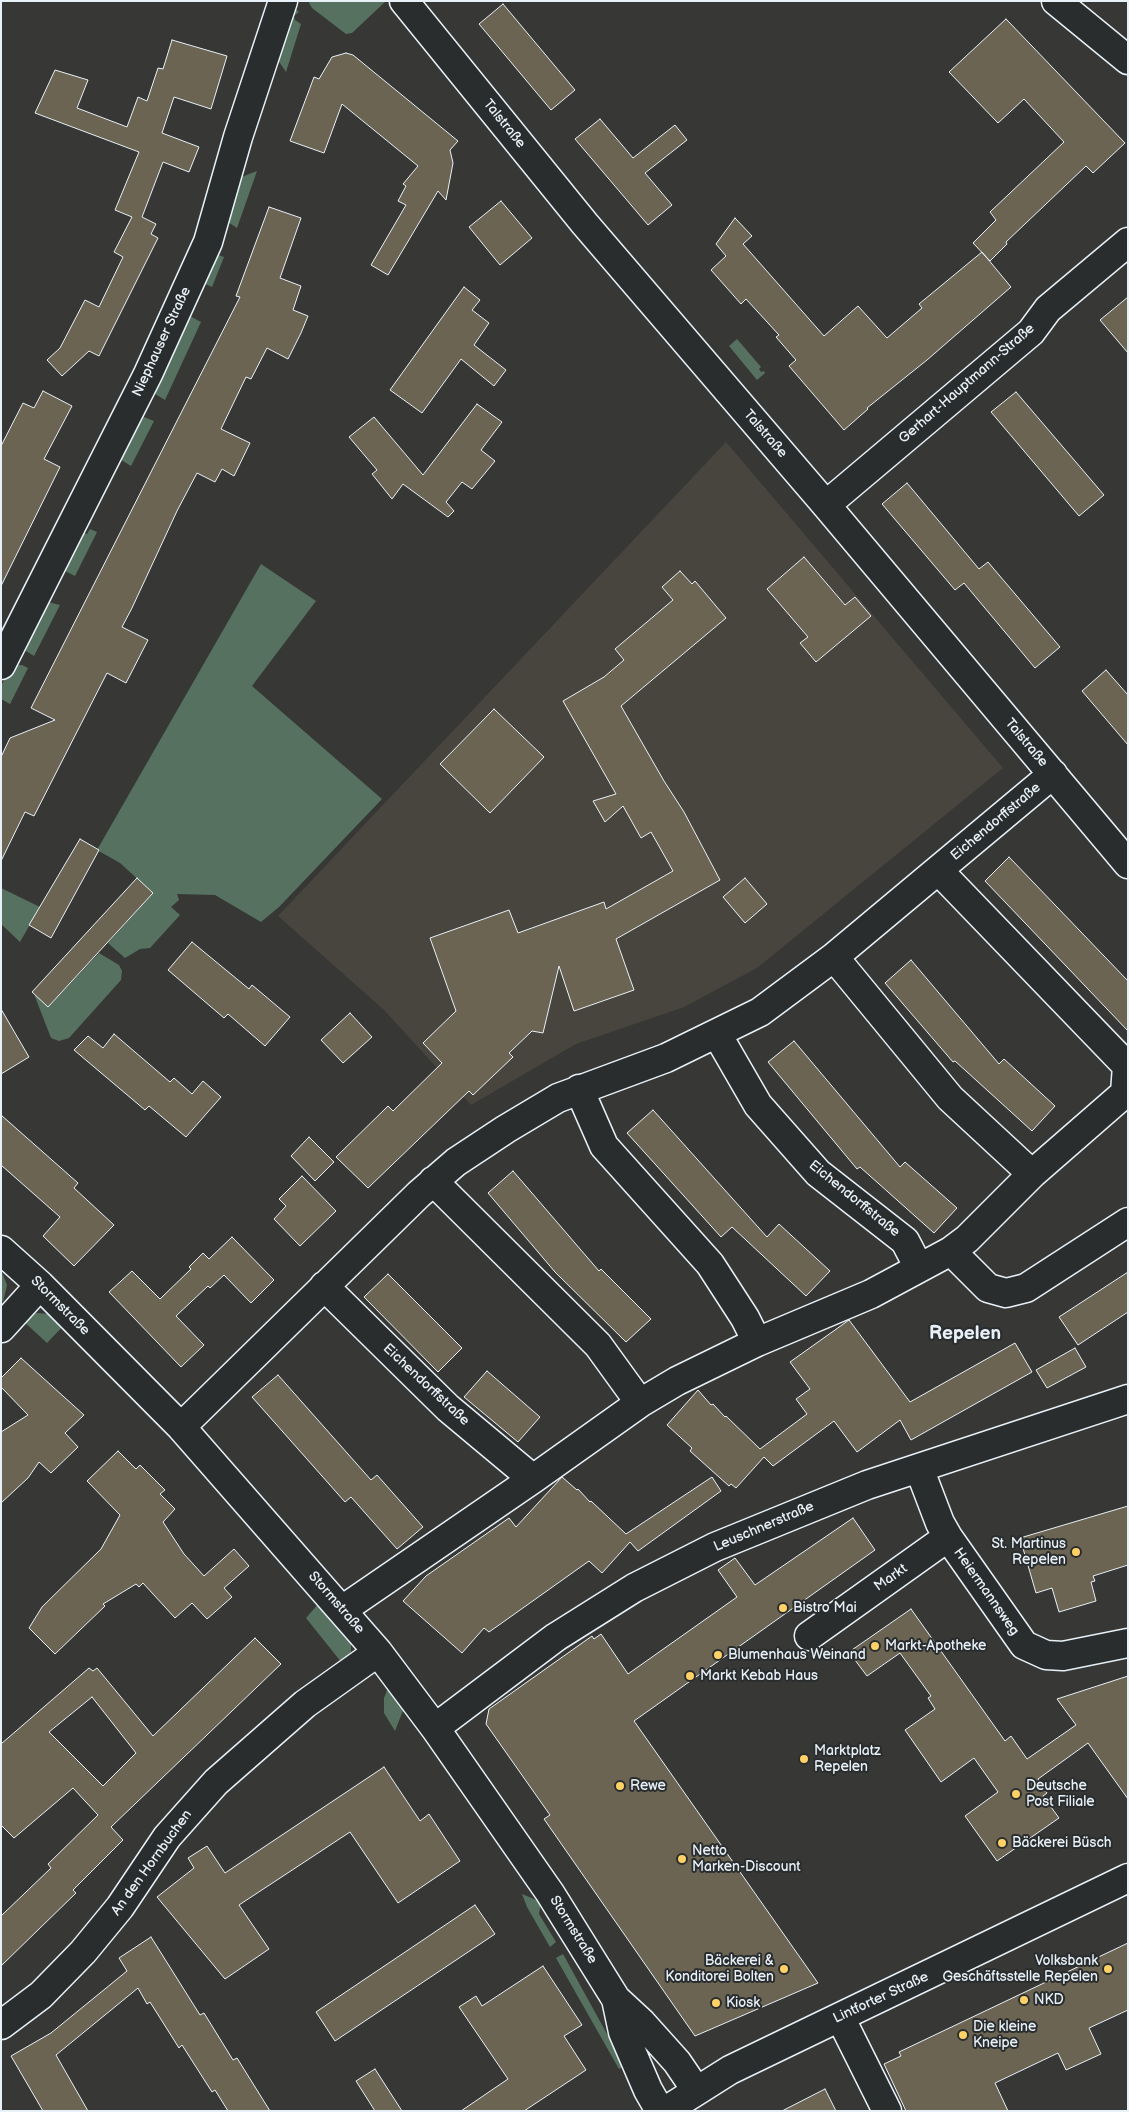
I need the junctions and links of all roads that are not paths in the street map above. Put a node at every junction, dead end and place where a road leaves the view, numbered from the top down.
1 (283, 1) edge
2 (404, 1) edge
3 (1056, 1) edge
4 (1128, 60) edge
5 (1128, 242) edge
6 (826, 505) junction
7 (1, 666) edge
8 (1052, 774) junction
9 (1128, 864) edge
10 (939, 870) junction
11 (834, 957) junction
12 (717, 1034) junction
13 (579, 1089) junction
14 (1126, 1094) edge
15 (1032, 1174) junction
16 (434, 1181) junction
17 (1128, 1222) edge
18 (1, 1250) edge
19 (951, 1251) junction
20 (919, 1268) junction
21 (40, 1285) junction
22 (324, 1286) junction
23 (1, 1328) edge
24 (757, 1342) junction
25 (1128, 1399) edge
26 (640, 1403) junction
27 (181, 1427) junction
28 (919, 1468) junction
29 (534, 1479) junction
30 (948, 1537) junction
31 (342, 1610) junction
32 (809, 1636) dead end
33 (1128, 1642) edge
34 (378, 1652) junction
35 (436, 1728) junction
36 (1128, 1878) edge
37 (616, 1999) junction
38 (840, 2016) junction
39 (1, 2025) edge
40 (696, 2090) junction
41 (660, 2111) edge
42 (665, 2111) edge
43 (887, 2111) edge

1 - 7 street, Niephauser Straße
2 - 6 street, Talstraße
3 - 4 street
5 - 6 street, Gerhart-Hauptmann-Straße
6 - 8 street, Talstraße
8 - 9 street, Talstraße
8 - 10 street, Eichendorffstraße
10 - 11 street, Eichendorffstraße
10 - 14 street, Eichendorffstraße
11 - 12 street, Eichendorffstraße
11 - 15 street
12 - 13 street, Eichendorffstraße
12 - 20 street, Eichendorffstraße
13 - 16 street, Eichendorffstraße
13 - 24 street
14 - 15 street, Eichendorffstraße
15 - 19 street, Eichendorffstraße
16 - 22 street, Eichendorffstraße
16 - 26 street
17 - 19 street
18 - 21 street, Stormstraße
19 - 20 street, Eichendorffstraße
20 - 24 street, Eichendorffstraße
21 - 23 street
21 - 27 street, Stormstraße
22 - 27 street, Eichendorffstraße
22 - 29 street, Eichendorffstraße
24 - 26 street, Eichendorffstraße
25 - 28 street, Leuschnerstraße
26 - 29 street, Eichendorffstraße
27 - 31 street, Stormstraße
28 - 30 street, Heiermannsweg
28 - 35 street, Leuschnerstraße
29 - 31 street, Eichendorffstraße
30 - 32 street, Markt
30 - 33 street, Heiermannsweg
31 - 34 street, Stormstraße
34 - 35 street, Stormstraße
34 - 39 street, An den Hornbuchen
35 - 37 street, Stormstraße
36 - 38 street, Lintforter Straße
37 - 40 street, Stormstraße
37 - 41 street, Stormstraße
38 - 40 street, Lintforter Straße
38 - 43 street
40 - 42 street, Lintforter Straße

